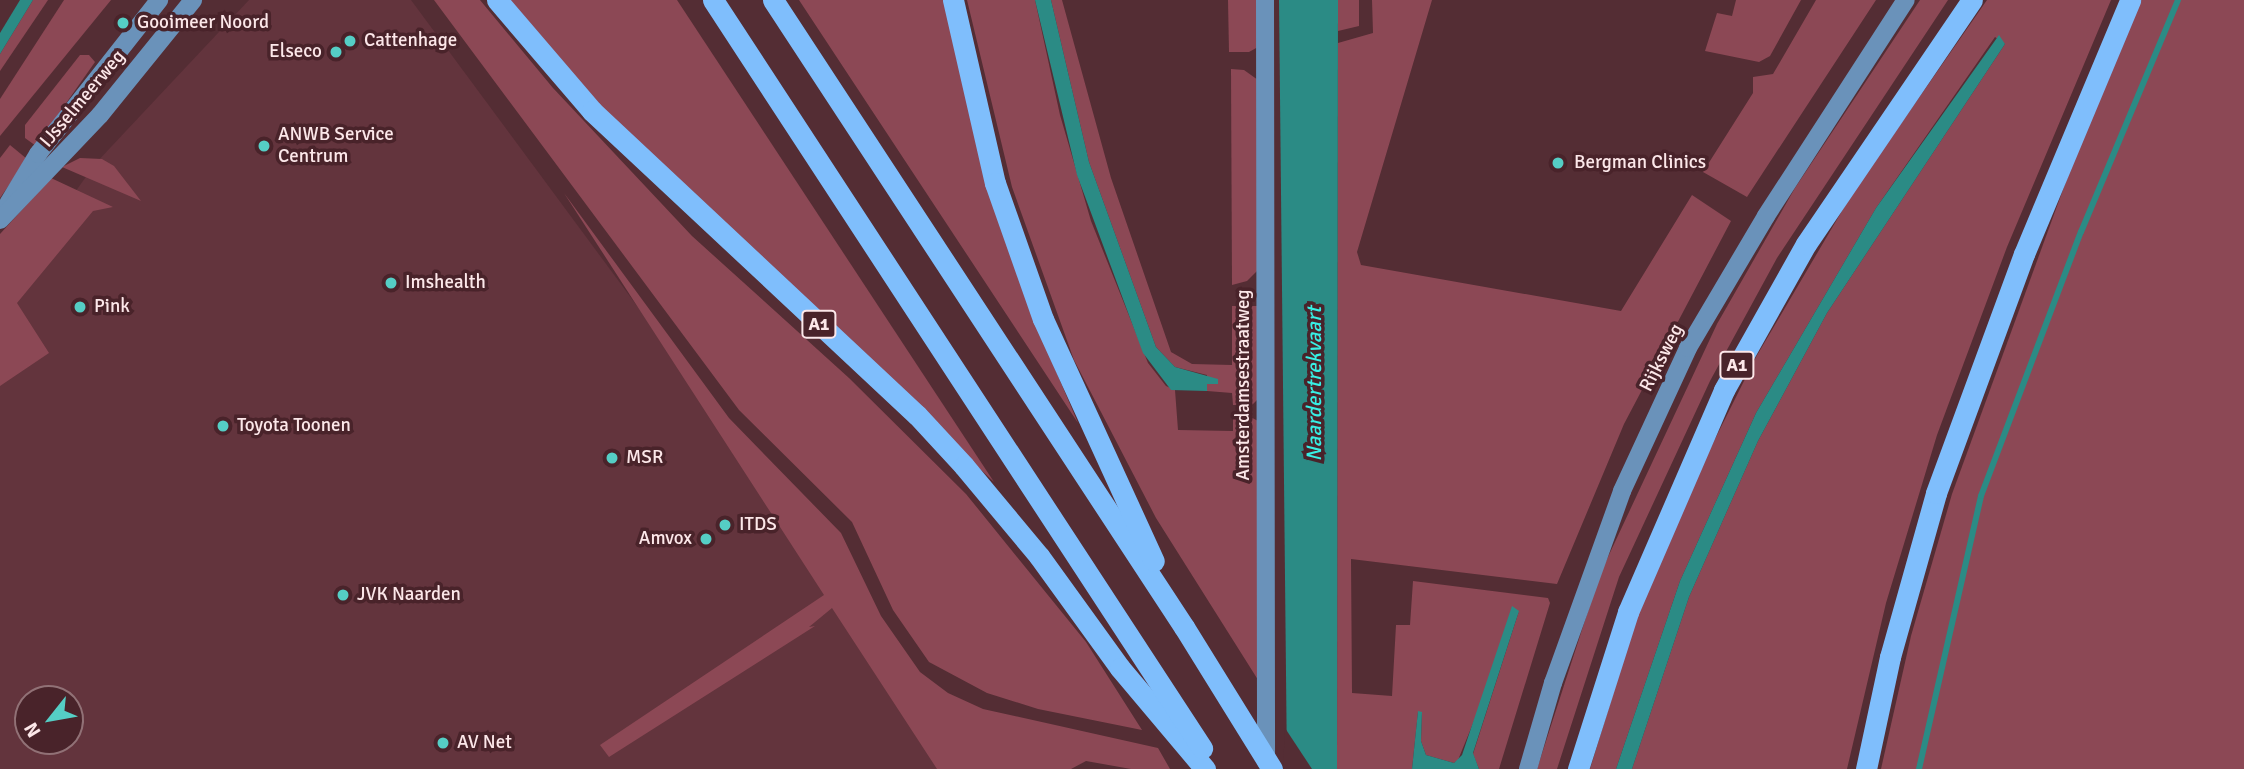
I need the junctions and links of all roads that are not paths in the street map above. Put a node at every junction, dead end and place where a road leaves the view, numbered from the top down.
1 (159, 0) edge
2 (194, 0) edge
3 (497, 0) edge
4 (713, 0) edge
5 (773, 0) edge
6 (953, 0) edge
7 (1265, 0) edge
8 (1906, 0) edge
9 (1972, 0) edge
10 (2130, 0) edge
11 (0, 219) edge
12 (1184, 627) junction
13 (1205, 769) edge
14 (1216, 769) edge
15 (1266, 769) edge
16 (1272, 769) edge
17 (1528, 769) edge
18 (1578, 769) edge
19 (1866, 769) edge

1 - 11 main road, IJsselmeerweg
2 - 11 main road, IJsselmeerweg
3 - 13 highway, A1
4 - 14 highway
5 - 12 highway
6 - 12 highway
7 - 15 main road, Amsterdamsestraatweg
8 - 17 main road, Rijksweg
9 - 18 highway, A1
10 - 19 highway
12 - 16 highway, bridge

